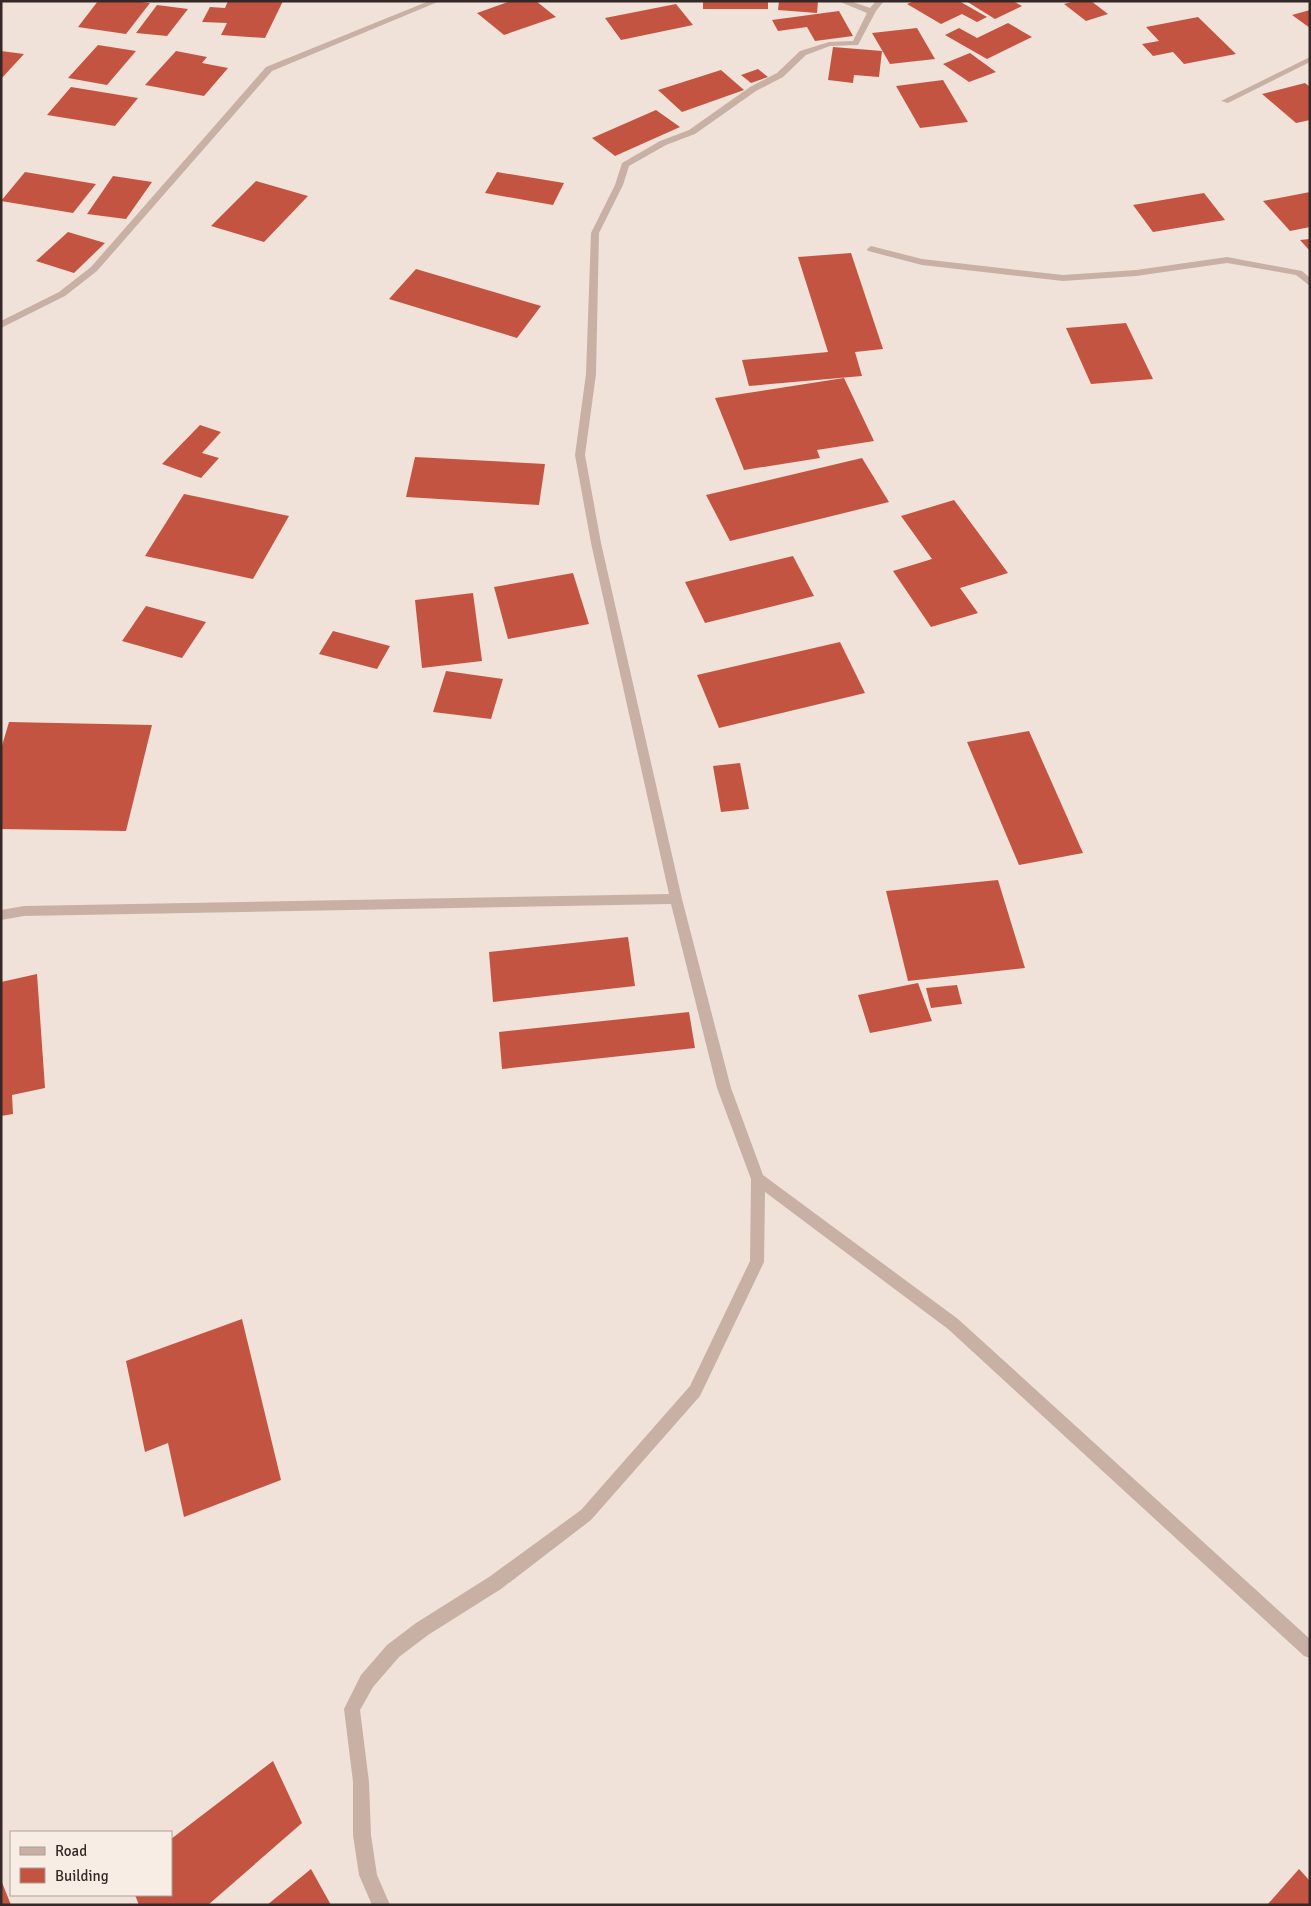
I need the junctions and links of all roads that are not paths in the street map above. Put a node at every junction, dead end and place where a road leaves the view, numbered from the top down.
1 (436, 1) edge
2 (842, 1) edge
3 (880, 1) edge
4 (870, 11) junction
5 (1310, 60) edge
6 (1224, 101) dead end
7 (871, 249) dead end
8 (1310, 283) edge
9 (1, 325) edge
10 (676, 899) junction
11 (1, 915) edge
12 (758, 1179) junction
13 (1310, 1650) edge
14 (381, 1905) edge

1 - 9 street
2 - 4 street
3 - 4 street
4 - 10 street
5 - 6 street
7 - 8 street
10 - 11 street
10 - 12 street
12 - 13 street
12 - 14 street

